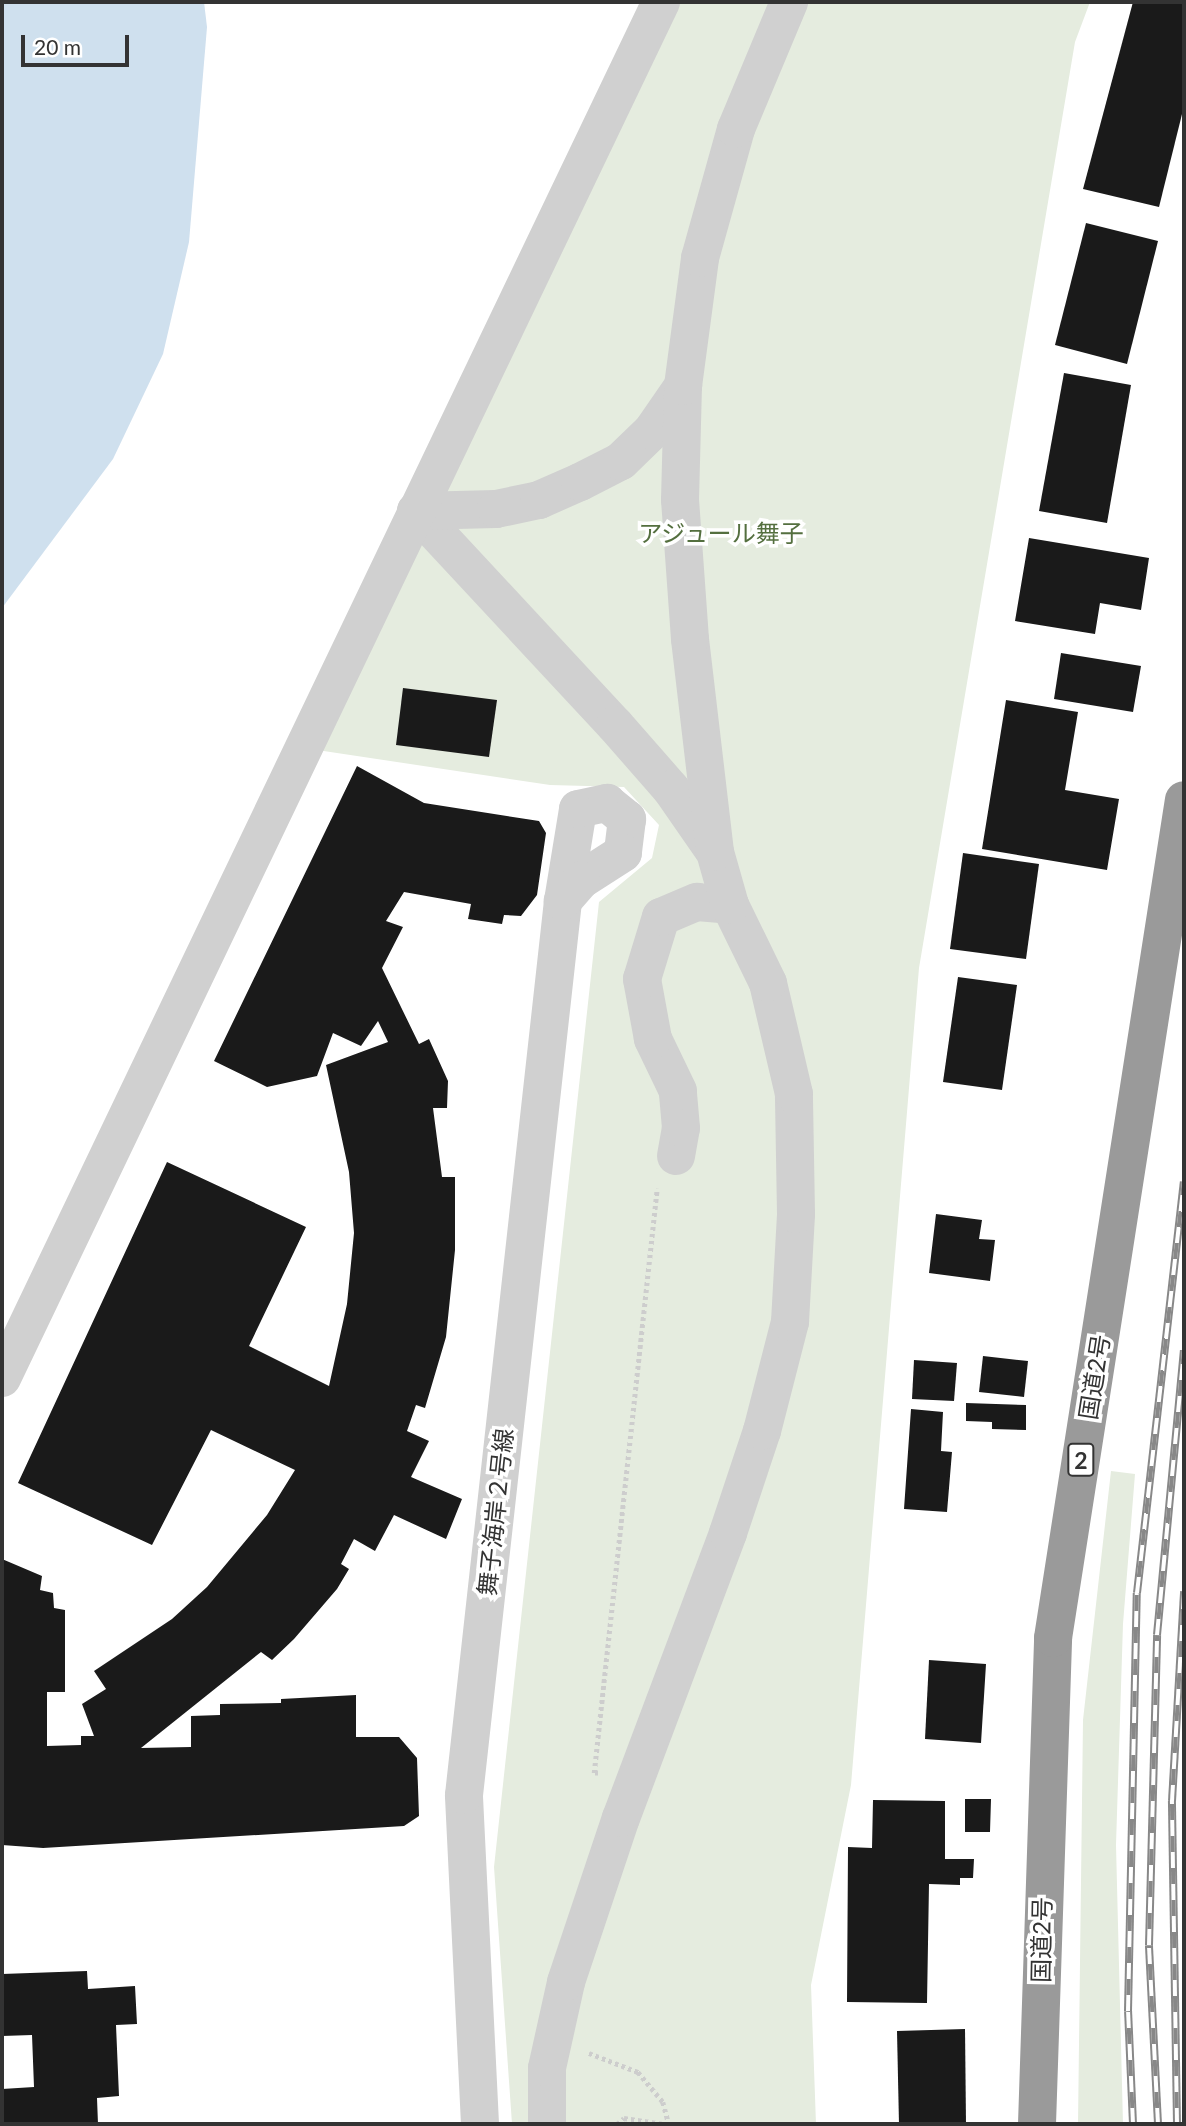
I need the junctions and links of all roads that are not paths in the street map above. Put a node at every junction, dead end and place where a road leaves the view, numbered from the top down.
1 (661, 2) edge
2 (789, 2) edge
3 (683, 386) junction
4 (416, 511) junction
5 (1184, 800) edge
6 (715, 852) junction
7 (563, 901) dead end
8 (730, 905) junction
9 (676, 1156) road end
10 (2, 1378) edge
11 (480, 2124) edge
12 (547, 2124) edge
13 (1037, 2124) edge

1 - 4 street
2 - 3 street
3 - 4 street
3 - 6 street
4 - 6 street
4 - 10 street
5 - 13 highway, 国道2号 / 2
6 - 8 street
7 - 11 street, 舞子海岸２号線
8 - 9 street
8 - 12 street

